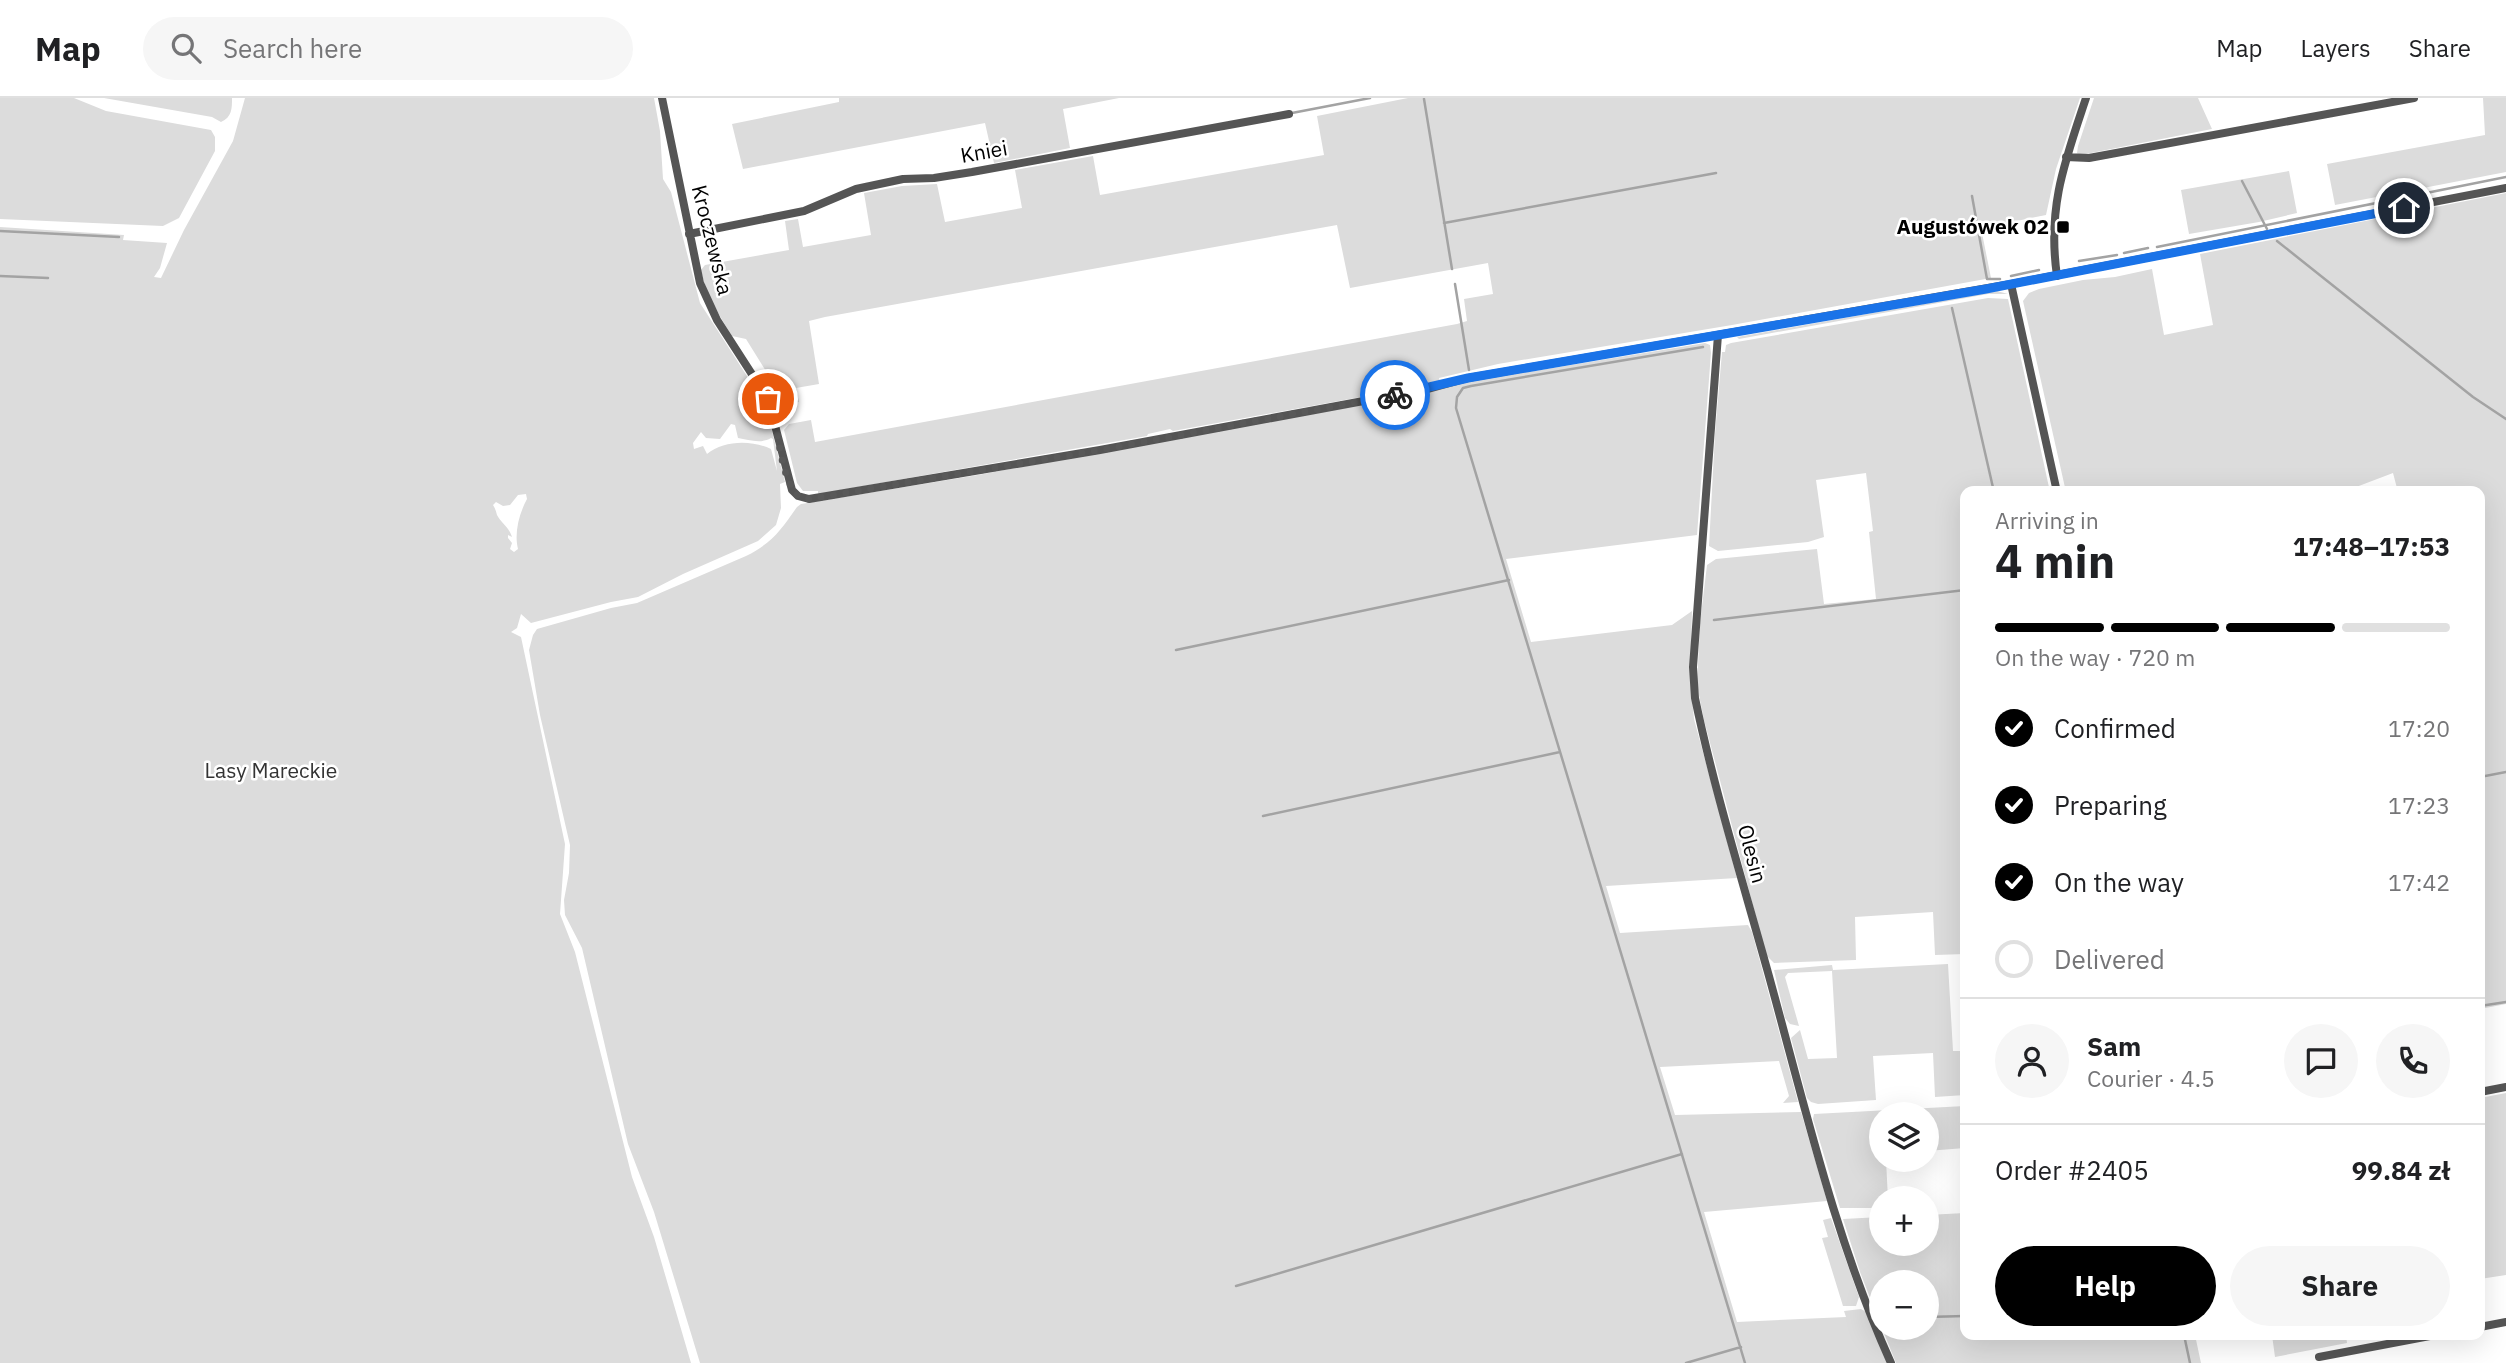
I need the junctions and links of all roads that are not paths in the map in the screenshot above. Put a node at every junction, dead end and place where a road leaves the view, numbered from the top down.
1 (662, 98) edge
2 (2086, 98) edge
3 (2414, 98) edge
4 (1289, 114) dead end
5 (2066, 157) junction
6 (2506, 188) edge
7 (689, 234) junction
8 (2057, 276) junction
9 (2011, 284) junction
10 (1718, 335) junction
11 (2056, 486) edge
12 (2506, 1087) edge
13 (2485, 1091) edge
14 (2506, 1322) edge
15 (2485, 1326) edge
16 (2409, 1340) edge
17 (2319, 1357) dead end
18 (1891, 1363) edge

1 - 7 street, Kroczewska
2 - 5 street
3 - 5 street
4 - 7 street, Kniei
5 - 8 street
6 - 8 street
7 - 10 street, Kroczewska
8 - 9 street
9 - 10 street
9 - 11 street
10 - 18 street, Olesin
12 - 13 street
14 - 15 street
16 - 17 street

